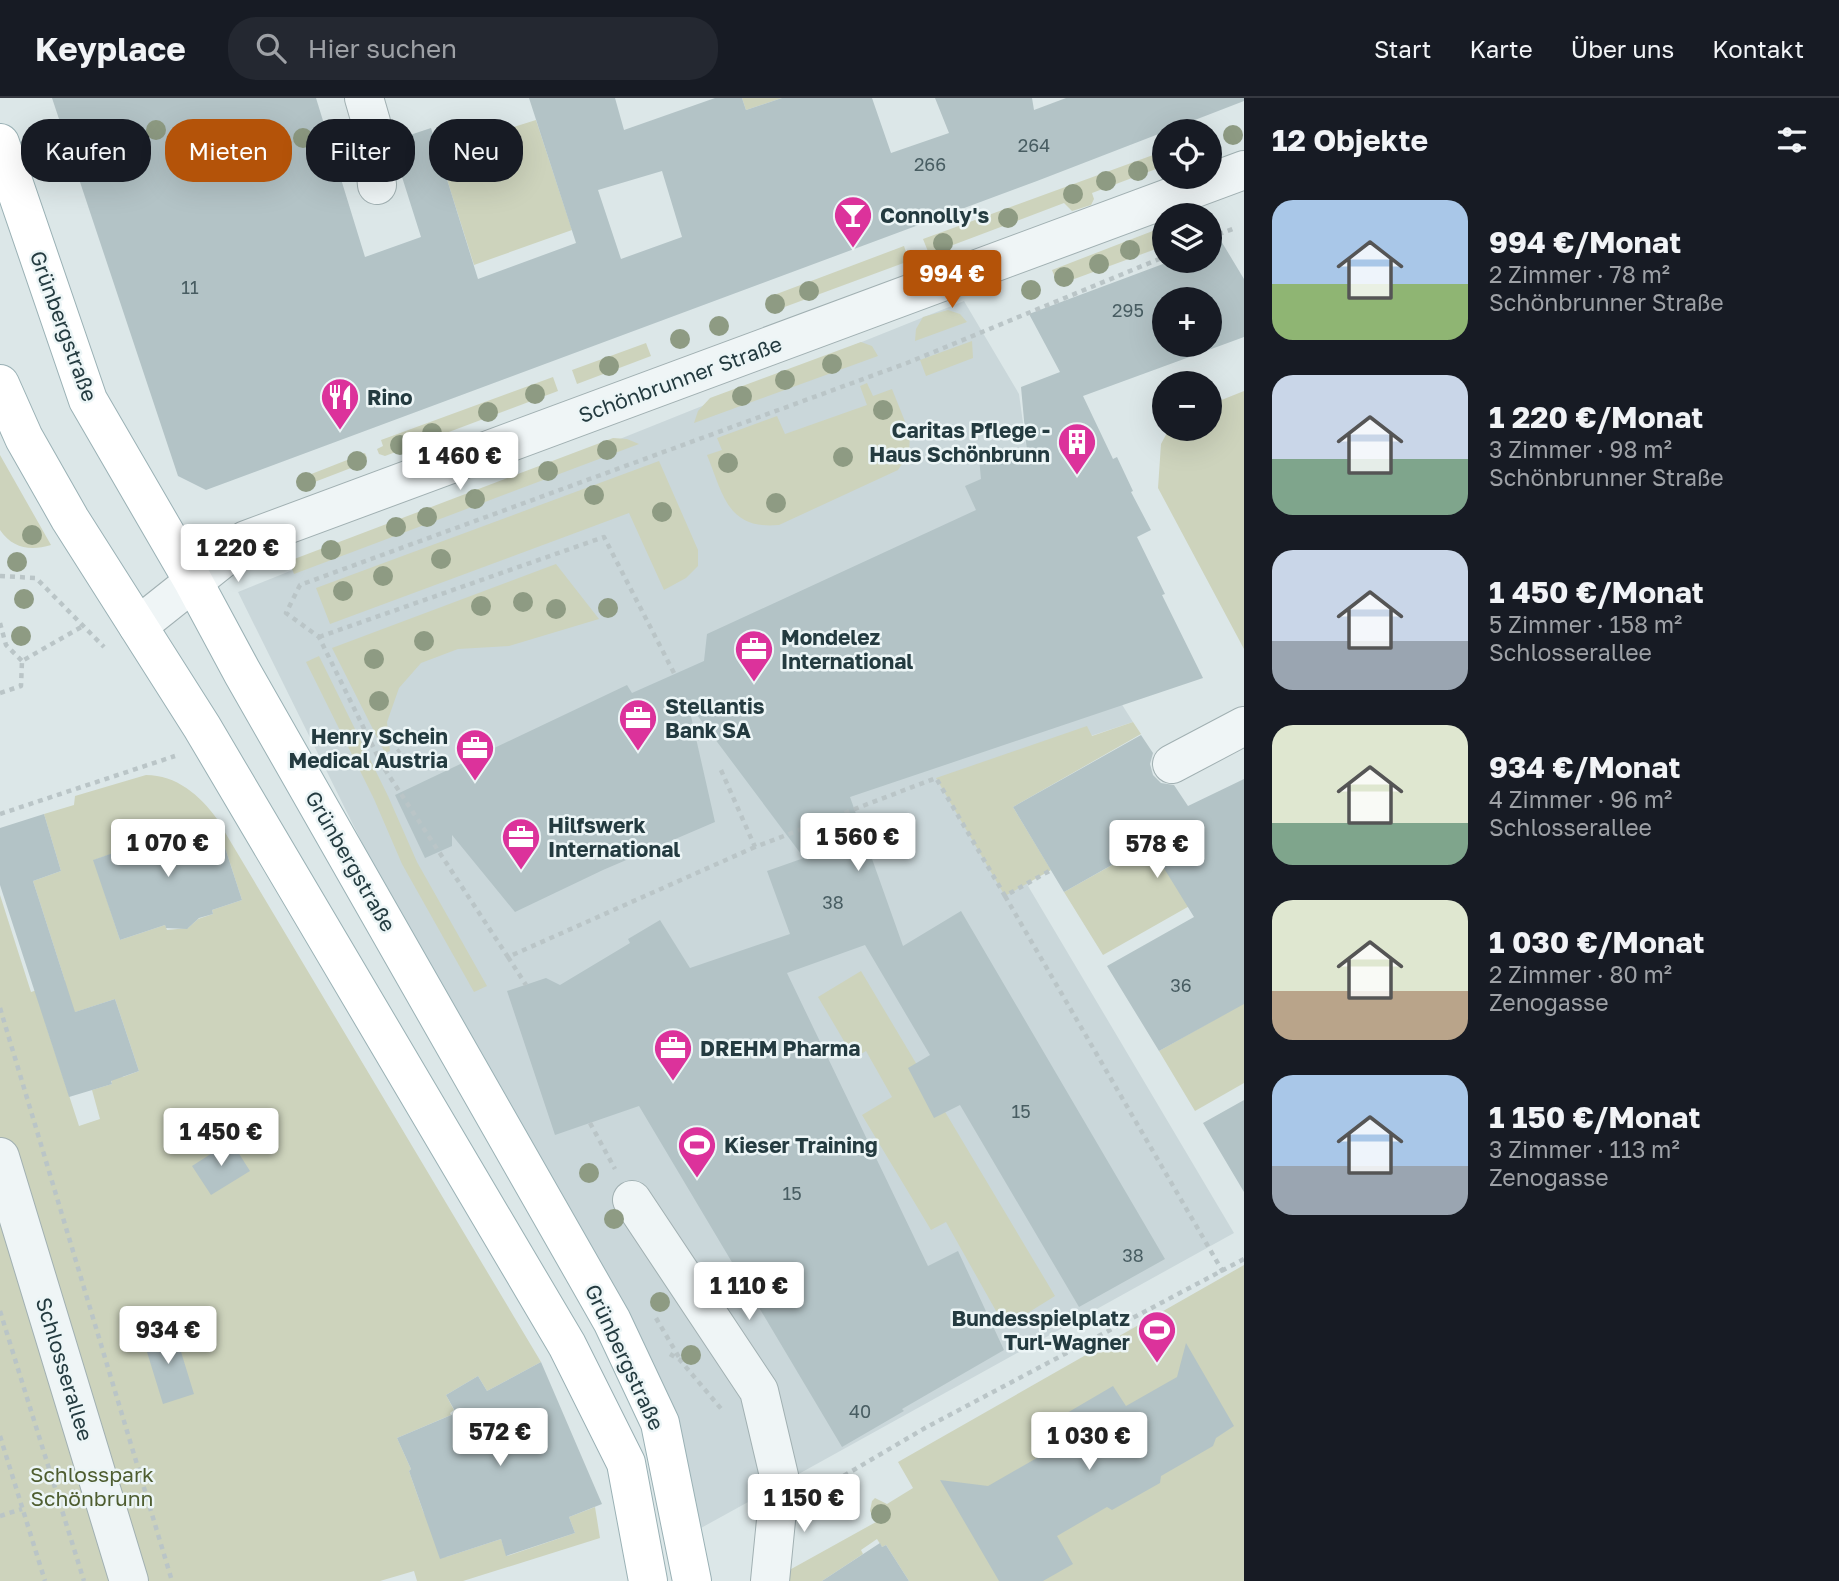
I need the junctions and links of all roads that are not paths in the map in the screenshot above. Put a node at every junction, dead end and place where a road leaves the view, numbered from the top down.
1 (364, 98) edge
2 (0, 143) edge
3 (377, 185) dead end
4 (1238, 193) edge
5 (0, 384) edge
6 (193, 581) junction
7 (138, 626) junction
8 (1244, 726) edge
9 (1172, 764) dead end
10 (0, 1157) edge
11 (632, 1200) dead end
12 (10, 1226) edge
13 (129, 1581) edge
14 (648, 1581) edge
15 (692, 1581) edge
16 (769, 1581) edge

1 - 3 street
2 - 6 main road, Grünbergstraße
4 - 6 street, Schönbrunner Straße
5 - 7 main road
6 - 7 street, Schönbrunner Straße
6 - 15 main road, Grünbergstraße
7 - 14 main road
8 - 9 street
10 - 12 street, Schlosserallee
11 - 16 street
12 - 13 street, Schlosserallee

